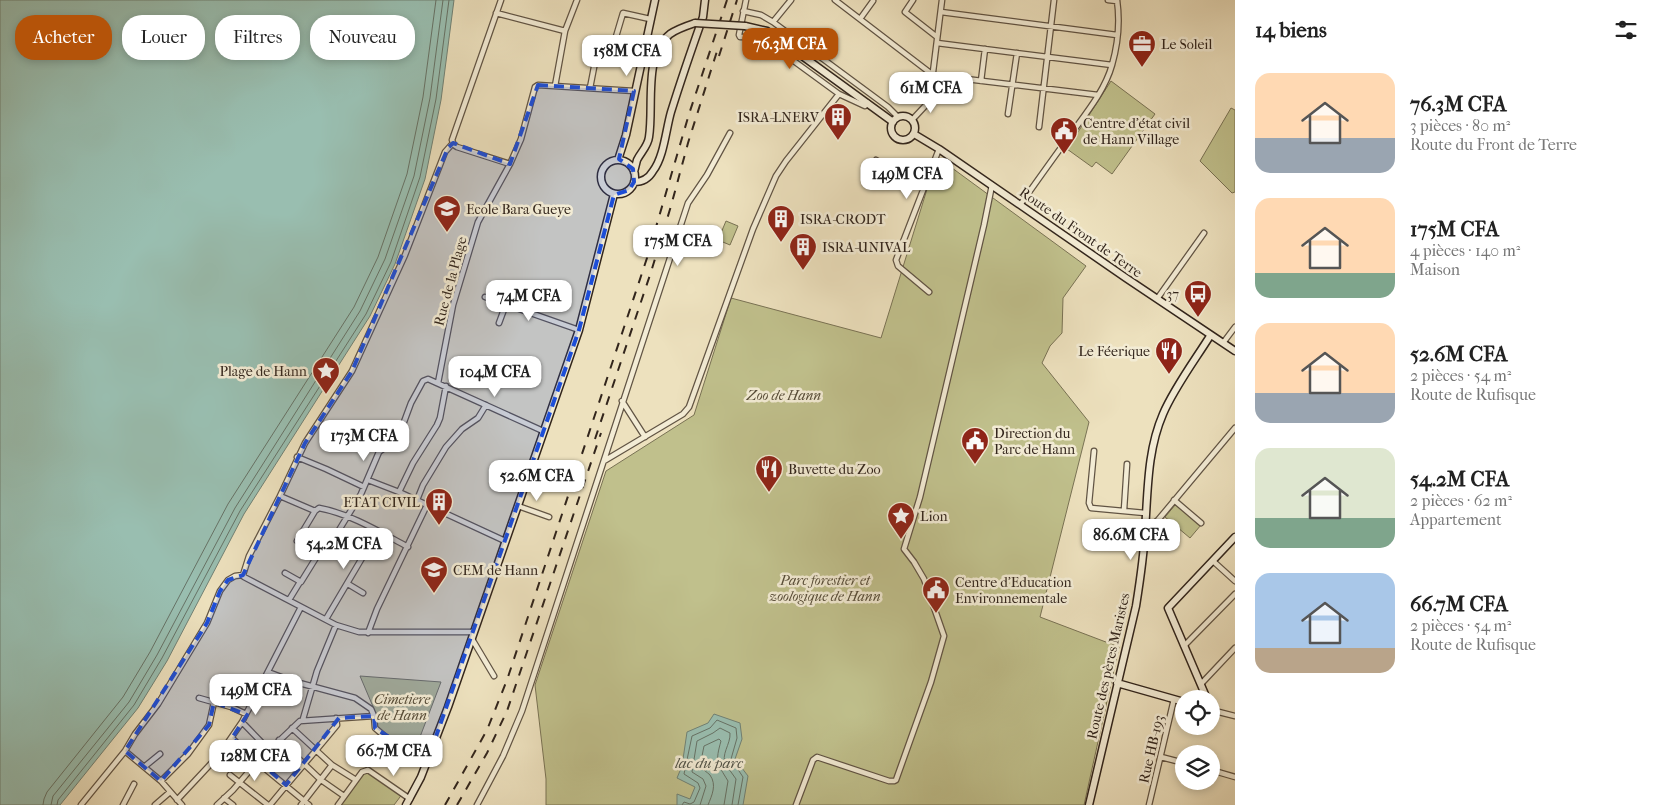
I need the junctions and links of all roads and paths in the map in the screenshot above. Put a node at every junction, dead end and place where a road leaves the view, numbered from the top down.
1 (500, 0) edge
2 (577, 0) edge
3 (655, 0) edge
4 (705, 0) edge
5 (746, 0) edge
6 (750, 0) edge
7 (790, 0) edge
8 (835, 0) edge
9 (913, 0) edge
10 (942, 0) edge
11 (1054, 0) edge
12 (1108, 0) edge
13 (873, 1) dead end
14 (1117, 1) edge
15 (743, 11) junction
16 (941, 12) junction
17 (496, 13) junction
18 (650, 19) junction
19 (860, 19) junction
20 (773, 22) junction
21 (1051, 26) junction
22 (565, 31) junction
23 (1117, 35) junction
24 (938, 37) junction
25 (615, 40) dead end
26 (937, 43) junction
27 (985, 49) junction
28 (1016, 53) junction
29 (596, 57) dead end
30 (1047, 58) junction
31 (1112, 65) junction
32 (932, 74) junction
33 (981, 81) junction
34 (1012, 84) junction
35 (555, 86) junction
36 (590, 88) junction
37 (1044, 88) junction
38 (634, 91) junction
39 (839, 94) junction
40 (1098, 95) junction
41 (868, 103) junction
42 (888, 107) junction
43 (882, 114) junction
44 (1008, 114) dead end
45 (898, 117) junction
46 (912, 120) junction
47 (893, 122) junction
48 (1039, 127) dead end
49 (730, 133) dead end
50 (914, 134) junction
51 (453, 143) junction
52 (938, 149) junction
53 (638, 159) junction
54 (618, 160) junction
55 (876, 160) dead end
56 (626, 163) junction
57 (510, 164) junction
58 (634, 172) junction
59 (634, 182) junction
60 (992, 185) junction
61 (922, 188) junction
62 (614, 194) junction
63 (1020, 205) junction
64 (1204, 233) dead end
65 (929, 292) dead end
66 (486, 297) dead end
67 (1157, 299) junction
68 (506, 304) junction
69 (499, 323) dead end
70 (1235, 327) edge
71 (579, 330) junction
72 (1210, 336) junction
73 (1223, 343) junction
74 (1235, 351) edge
75 (438, 383) junction
76 (446, 386) junction
77 (622, 401) junction
78 (486, 405) junction
79 (1235, 428) edge
80 (543, 432) junction
81 (645, 437) junction
82 (1094, 451) dead end
83 (297, 457) junction
84 (604, 461) junction
85 (1127, 464) dead end
86 (368, 480) junction
87 (364, 487) junction
88 (399, 492) junction
89 (280, 496) junction
90 (417, 500) junction
91 (1174, 500) junction
92 (427, 505) junction
93 (518, 506) junction
94 (1124, 510) junction
95 (315, 511) junction
96 (1145, 513) junction
97 (347, 516) junction
98 (549, 517) dead end
99 (1201, 523) dead end
100 (1146, 529) junction
101 (378, 531) junction
102 (1235, 537) edge
103 (297, 541) dead end
104 (505, 541) junction
105 (408, 547) junction
106 (1213, 561) junction
107 (285, 572) dead end
108 (243, 574) junction
109 (1235, 581) edge
110 (300, 582) junction
111 (348, 584) junction
112 (363, 594) dead end
113 (1235, 594) edge
114 (289, 600) junction
115 (301, 607) junction
116 (326, 619) junction
117 (336, 625) junction
118 (368, 633) junction
119 (472, 635) junction
120 (1184, 646) junction
121 (1235, 648) edge
122 (268, 672) junction
123 (494, 676) dead end
124 (244, 678) dead end
125 (1117, 683) junction
126 (1201, 684) junction
127 (312, 686) junction
128 (1203, 690) edge
129 (199, 698) dead end
130 (1174, 698) joint
131 (214, 702) junction
132 (231, 707) junction
133 (1220, 712) edge
134 (246, 714) junction
135 (374, 716) junction
136 (1235, 716) edge
137 (336, 718) junction
138 (303, 720) junction
139 (242, 722) junction
140 (292, 728) junction
141 (232, 738) junction
142 (279, 740) junction
143 (269, 750) junction
144 (316, 750) junction
145 (125, 751) junction
146 (160, 754) dead end
147 (1161, 756) junction
148 (1175, 760) edge
149 (257, 762) junction
150 (427, 762) junction
151 (304, 763) junction
152 (332, 765) junction
153 (144, 767) junction
154 (1220, 773) edge
155 (230, 775) dead end
156 (1235, 777) edge
157 (321, 780) junction
158 (356, 780) junction
159 (161, 782) junction
160 (239, 782) junction
161 (134, 784) dead end
162 (286, 785) junction
163 (170, 792) junction
164 (344, 796) junction
165 (224, 798) junction
166 (408, 802) edge
167 (179, 803) edge
168 (302, 803) edge
169 (83, 805) edge
170 (123, 805) edge
171 (155, 805) edge
172 (217, 805) edge
173 (233, 805) edge
174 (269, 805) edge
175 (309, 805) edge
176 (338, 805) edge
177 (477, 805) edge
178 (796, 805) edge
179 (1088, 805) edge
180 (1150, 805) edge

1 - 17 street
2 - 22 street
3 - 18 main road
4 - 59 main road
5 - 15 street
6 - 15 street
7 - 20 street
8 - 19 street
9 - 24 street
10 - 16 street
11 - 21 street
12 - 14 street
13 - 19 street
14 - 23 street
15 - 20 street
15 - 39 street
16 - 21 street
16 - 24 street
17 - 22 street
17 - 51 street
18 - 25 street
18 - 38 main road
19 - 32 street
20 - 42 street
21 - 23 street
21 - 30 street
22 - 35 street
23 - 31 street
24 - 26 street
26 - 27 street
26 - 32 street
27 - 28 street
27 - 33 street
28 - 30 street
28 - 34 street
29 - 36 street
30 - 31 street
30 - 37 street
31 - 40 street
32 - 33 street
32 - 46 street
33 - 34 street
34 - 37 street
34 - 44 street
35 - 36 street
35 - 57 street, Rue de la Plage
36 - 38 street
37 - 40 street
37 - 48 street
38 - 54 main road
39 - 41 street
39 - 81 street
40 - 63 street
41 - 43 main road
41 - 53 main road, bridge
42 - 43 street
42 - 45 street
43 - 47 main road
45 - 46 main road
45 - 47 main road
46 - 50 main road
47 - 50 main road
49 - 77 street
50 - 52 main road, Route du Front de Terre
51 - 57 street
51 - 83 street
52 - 60 main road, Route du Front de Terre
52 - 61 street
53 - 56 main road
53 - 58 main road
54 - 56 main road
54 - 62 main road
55 - 61 street
56 - 58 main road
57 - 75 street, Rue de la Plage
58 - 59 main road
59 - 62 main road
60 - 63 main road, Route du Front de Terre
60 - 178 street
61 - 65 street
62 - 71 main road
63 - 67 main road, Route du Front de Terre
64 - 67 street
66 - 68 street
67 - 72 main road, Route du Front de Terre
68 - 69 street
68 - 71 street
70 - 73 street
71 - 80 main road
72 - 73 main road, Route du Front de Terre
72 - 96 main road, Route des pères Maristes
73 - 74 main road, Route du Front de Terre
75 - 76 street
75 - 86 street
76 - 78 street
76 - 88 street
77 - 81 street
77 - 84 street
78 - 80 street
78 - 90 street
79 - 91 street
80 - 93 main road
81 - 84 street
82 - 94 street
83 - 87 street
83 - 89 street
84 - 177 street
85 - 94 street
86 - 87 street
86 - 88 street
87 - 97 street
88 - 90 street
89 - 95 street
89 - 108 street
90 - 92 street
91 - 99 street
91 - 100 street
92 - 104 street
92 - 105 street
93 - 98 street
93 - 104 main road
94 - 96 street
95 - 97 street
95 - 103 street
96 - 100 main road, Route des pères Maristes
97 - 101 street
97 - 110 street
100 - 125 main road, Route des pères Maristes
101 - 105 street
101 - 111 street
102 - 106 main road
104 - 119 main road
105 - 118 street
106 - 109 street
106 - 120 main road
107 - 110 street
108 - 114 street
108 - 145 street
110 - 114 street
111 - 112 street
111 - 116 street
113 - 120 street
114 - 115 street
115 - 116 street
115 - 122 street
116 - 117 street
117 - 118 street
117 - 127 street
118 - 119 street
119 - 123 street
119 - 150 main road
120 - 126 main road
121 - 126 street
122 - 127 street
122 - 134 street
124 - 132 street
125 - 130 main road
125 - 179 main road, Route des pères Maristes
126 - 128 main road
127 - 135 street
127 - 138 street
129 - 131 street
130 - 147 street, Rue HB-193
131 - 132 street
131 - 159 street
132 - 134 street
133 - 136 street
134 - 139 street
135 - 137 street
135 - 150 street
137 - 138 street
137 - 144 street
138 - 140 street
139 - 141 street
139 - 143 street
140 - 142 street
140 - 144 street
141 - 149 street
141 - 167 street
142 - 143 street
142 - 151 street
143 - 149 street
144 - 151 street
144 - 152 street
145 - 153 street
145 - 169 street
146 - 153 street
147 - 148 street
147 - 180 street, Rue HB-193
149 - 160 street
149 - 162 street
150 - 166 main road
151 - 157 street
151 - 162 street
152 - 157 street
152 - 158 street
153 - 159 street
154 - 156 street
155 - 160 street
157 - 164 street
157 - 168 street
158 - 164 street
158 - 166 street
159 - 163 street
160 - 165 street
160 - 174 street
161 - 170 street
162 - 168 street
162 - 174 street
163 - 167 street
163 - 171 street
164 - 176 street
165 - 172 street
165 - 173 street
168 - 175 street

